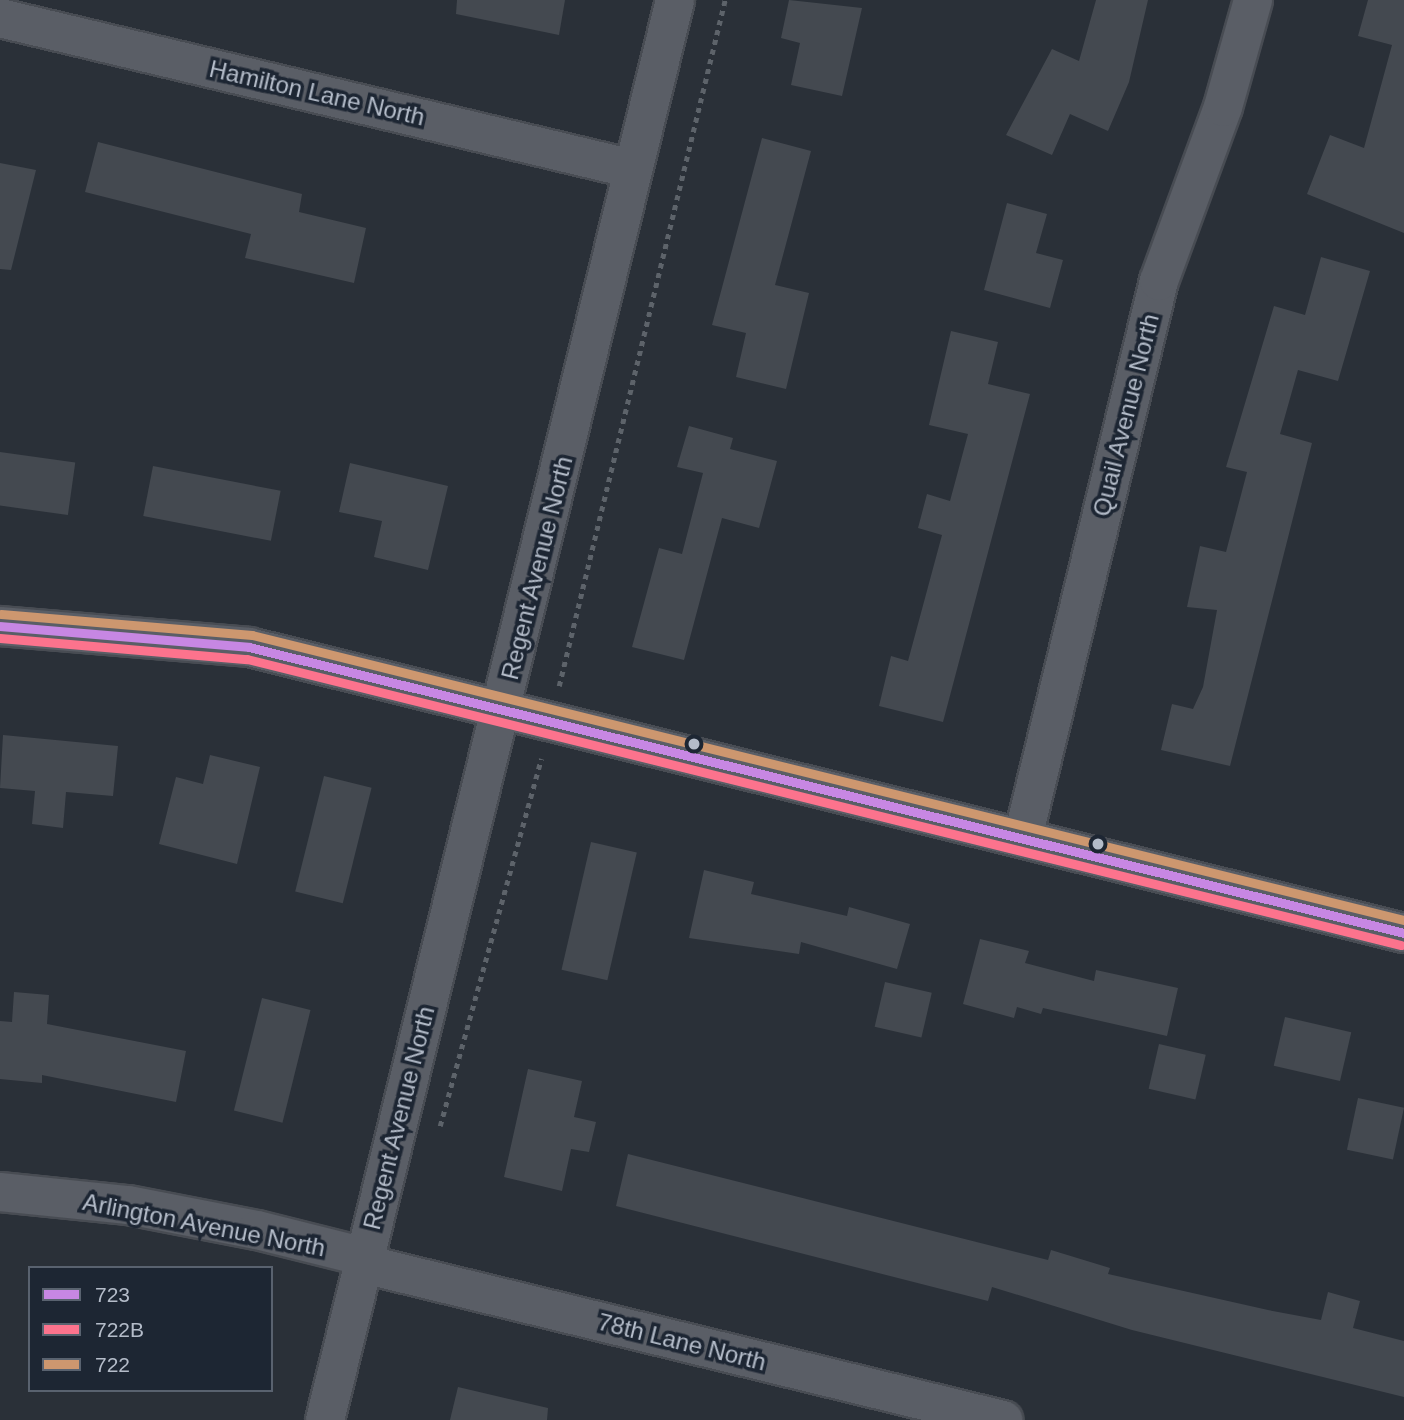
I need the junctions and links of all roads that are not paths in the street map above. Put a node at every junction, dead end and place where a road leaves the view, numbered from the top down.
1 (675, 0) edge
2 (1253, 0) edge
3 (0, 18) edge
4 (633, 169) junction
5 (0, 626) edge
6 (503, 708) junction
7 (1023, 837) junction
8 (1404, 933) edge
9 (0, 1192) edge
10 (365, 1257) junction
11 (325, 1420) edge
12 (1003, 1420) edge

1 - 4 street, Regent Avenue North
2 - 7 street, Quail Avenue North
3 - 4 street, Hamilton Lane North
4 - 6 street, Regent Avenue North
5 - 6 street
6 - 7 street
6 - 10 street, Regent Avenue North
7 - 8 street
9 - 10 street, Arlington Avenue North
10 - 11 street, Regent Avenue North
10 - 12 street, 78th Lane North

